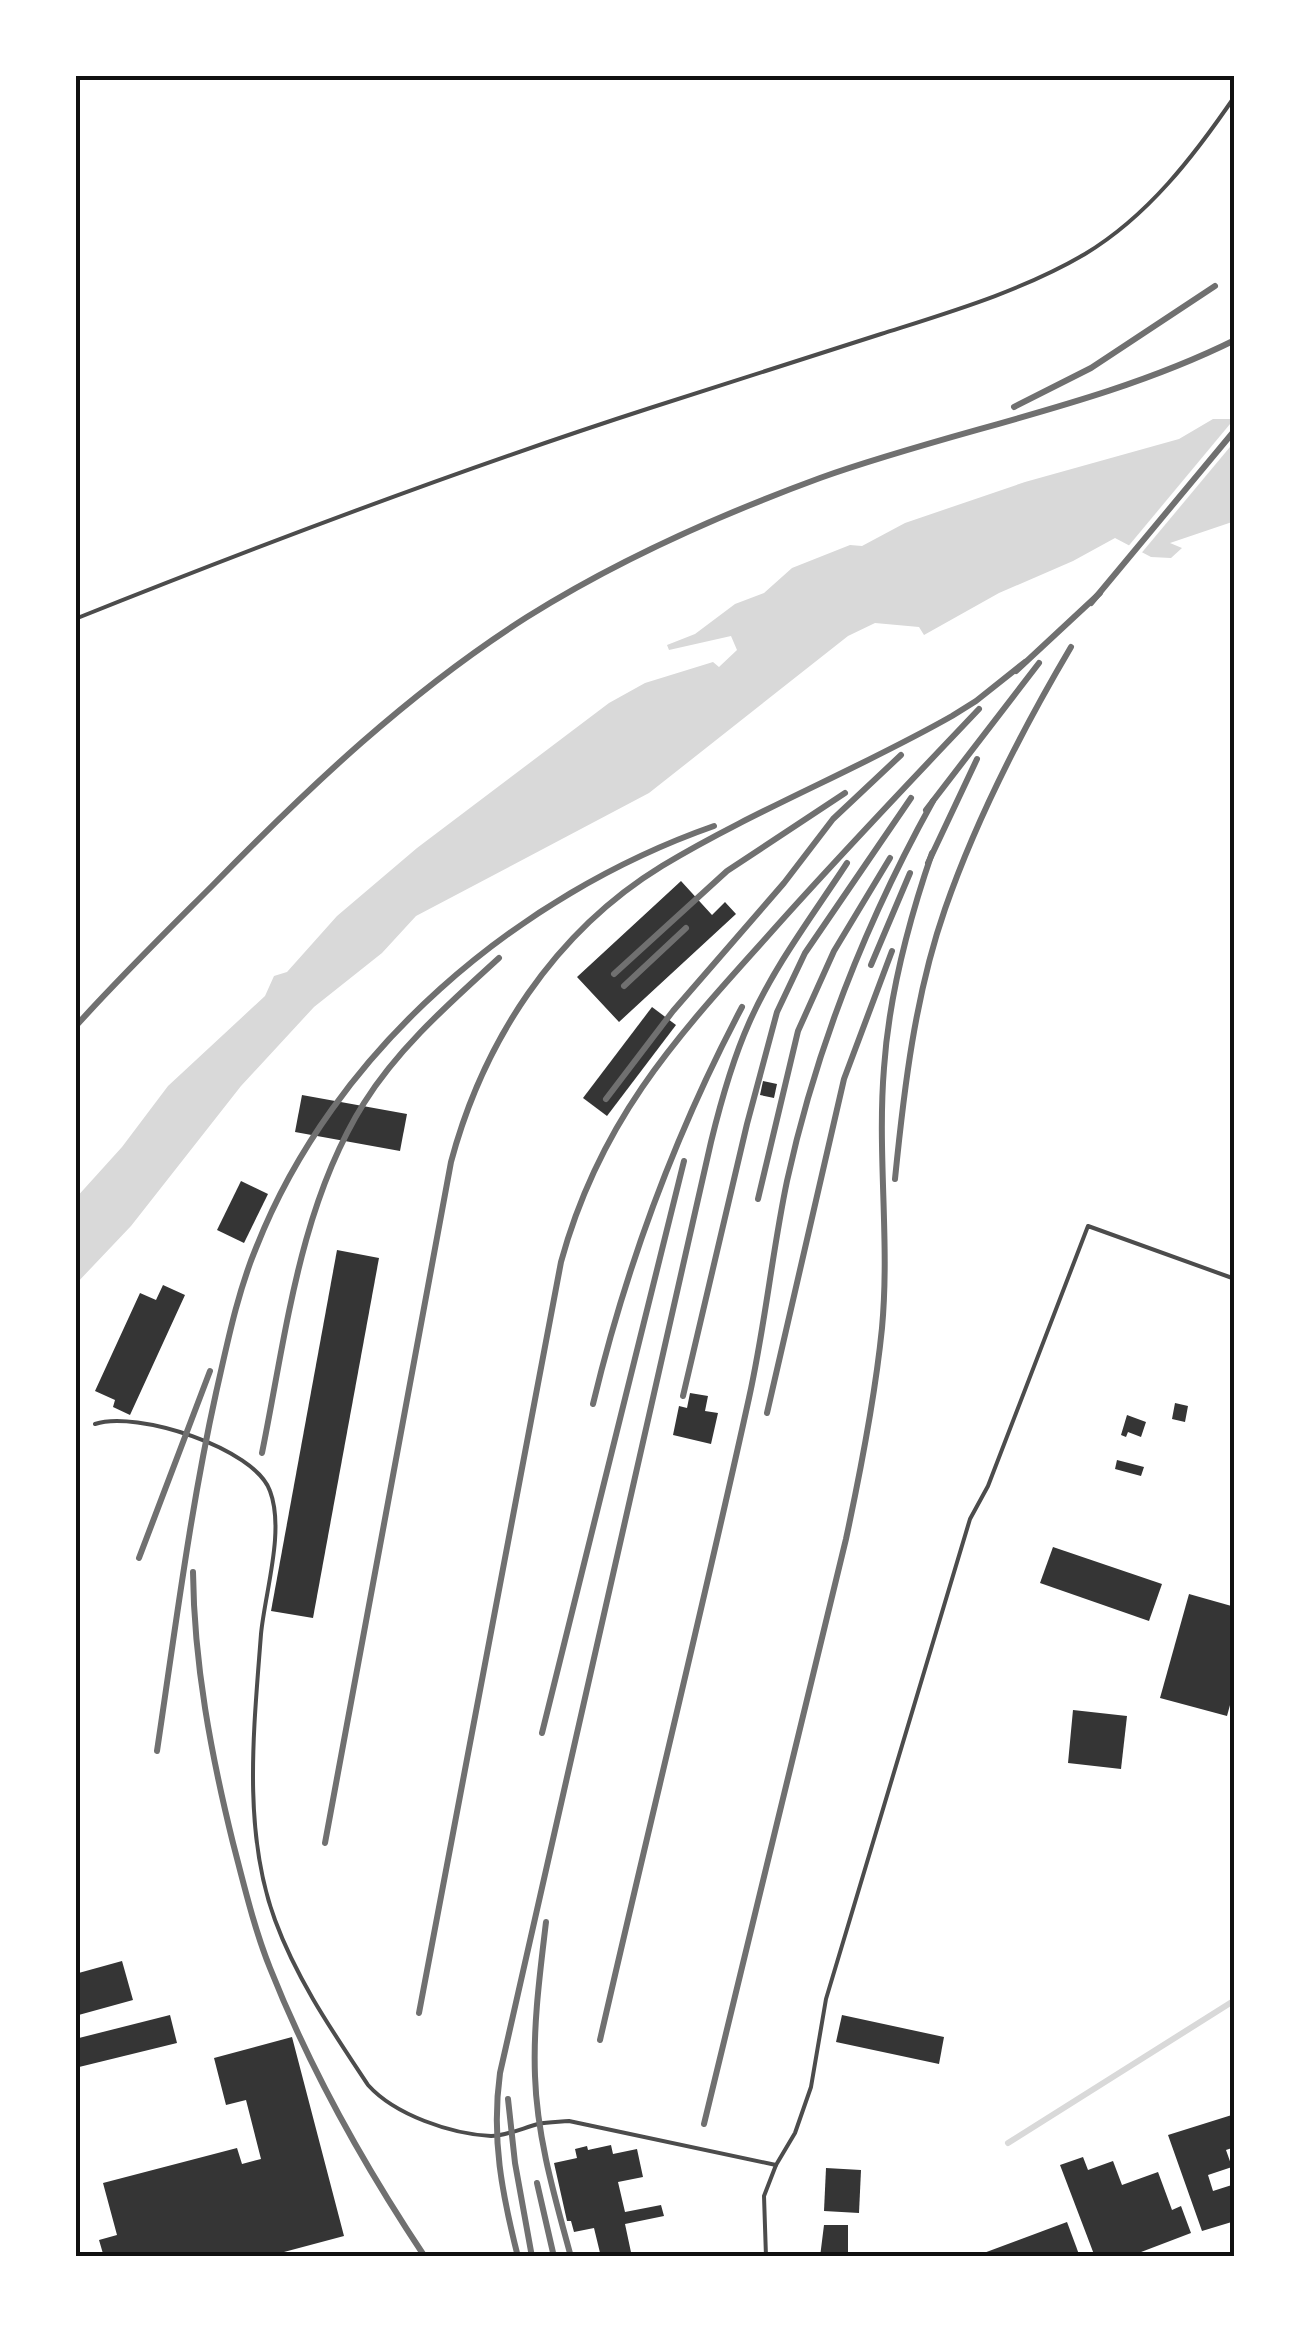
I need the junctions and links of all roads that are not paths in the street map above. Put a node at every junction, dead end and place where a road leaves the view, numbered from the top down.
1 (1235, 96) edge
2 (75, 619) edge
3 (1235, 1279) edge
4 (95, 1424) dead end
5 (776, 2165) junction
6 (766, 2257) edge

1 - 2 lane
3 - 5 lane
4 - 5 lane
5 - 6 lane

